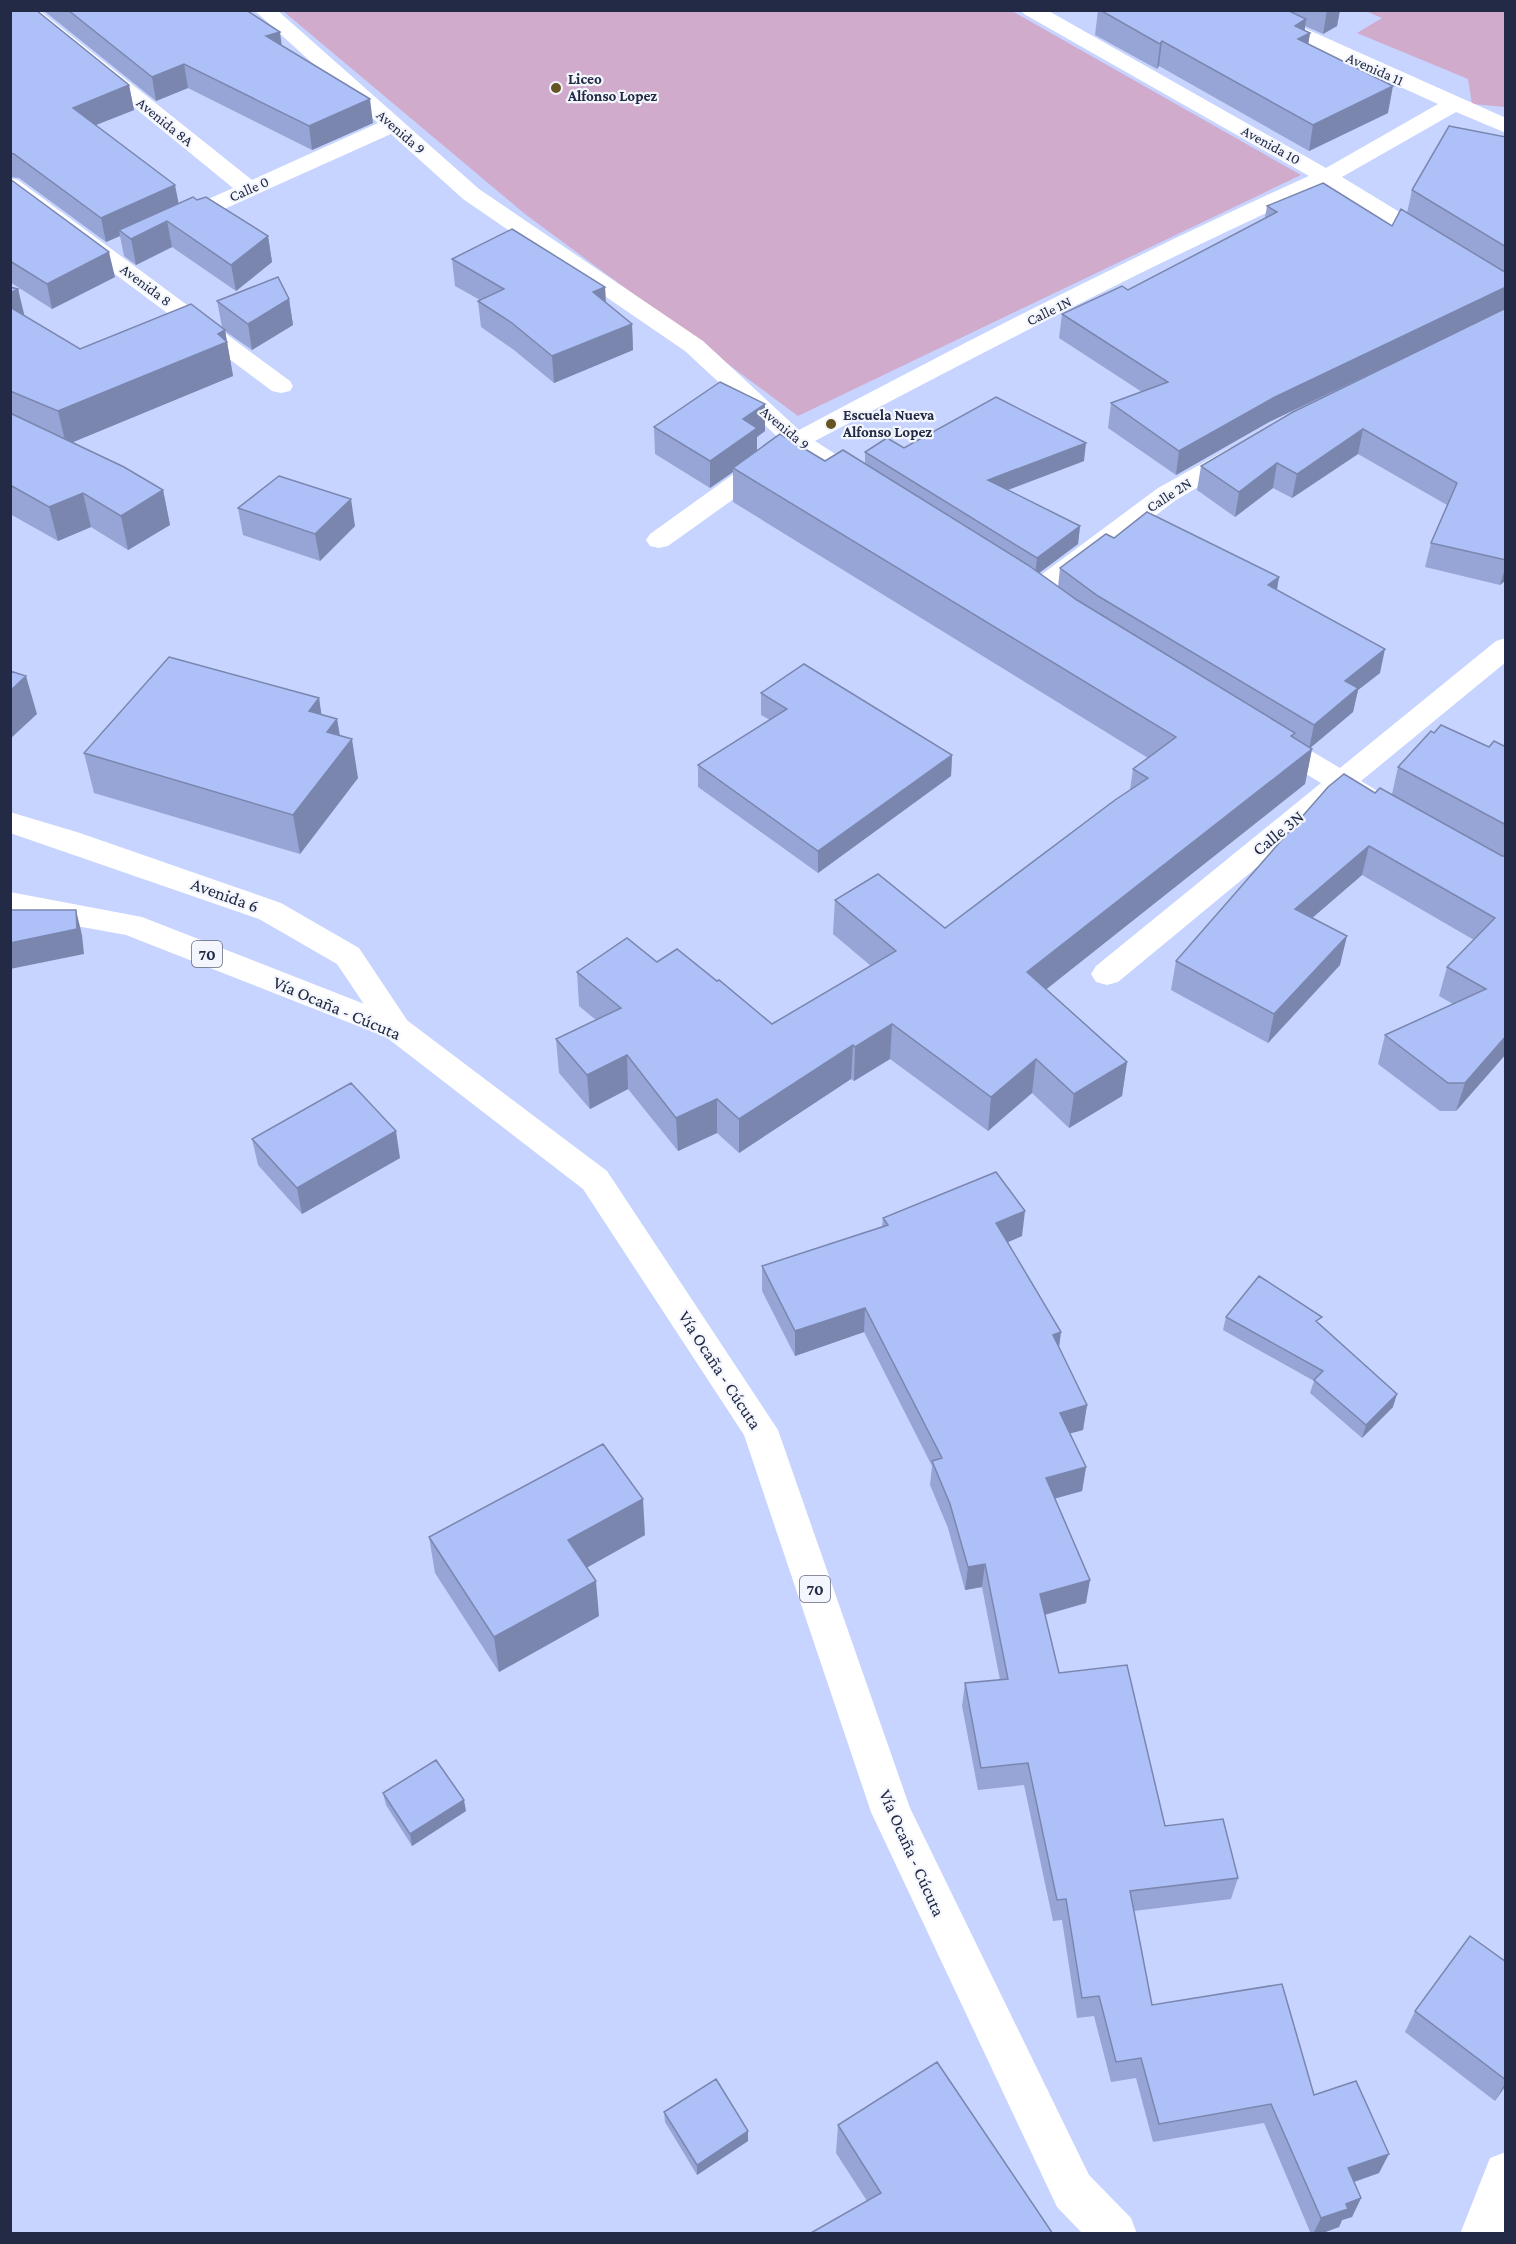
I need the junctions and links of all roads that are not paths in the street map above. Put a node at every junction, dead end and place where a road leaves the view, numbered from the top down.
1 (25, 10) edge
2 (264, 10) edge
3 (1031, 10) edge
4 (1246, 10) edge
5 (1453, 104) junction
6 (393, 125) junction
7 (1506, 126) edge
8 (1326, 177) junction
9 (10, 185) edge
10 (249, 189) junction
11 (156, 231) edge
12 (1506, 288) edge
13 (281, 386) dead end
14 (797, 441) junction
15 (1259, 441) edge
16 (886, 498) edge
17 (659, 540) dead end
18 (1036, 593) edge
19 (1506, 647) edge
20 (1248, 727) edge
21 (1340, 783) junction
22 (1392, 812) edge
23 (10, 822) edge
24 (10, 903) edge
25 (1107, 974) dead end
26 (397, 1029) junction
27 (1506, 2174) edge
28 (1115, 2234) edge
29 (1482, 2234) edge

1 - 10 street, Avenida 8A
2 - 6 street, Avenida 9
3 - 8 street, Avenida 10
4 - 5 street, Avenida 11
5 - 7 street, Avenida 11
5 - 8 street, Calle 1N
6 - 10 street, Calle 0
6 - 14 street, Avenida 9
8 - 12 street, Avenida 10
8 - 14 street, Calle 1N
9 - 13 street, Avenida 8
10 - 11 street, Calle 0
14 - 16 street, Avenida 9
14 - 17 street, Calle 1N
15 - 18 street, Calle 2N
19 - 21 street, Calle 3N
20 - 21 street
21 - 22 street
21 - 25 street, Calle 3N
23 - 26 street, Avenida 6
24 - 26 street, Vía Ocaña - Cúcuta / 70
26 - 28 street, Vía Ocaña - Cúcuta / 70
27 - 29 street

